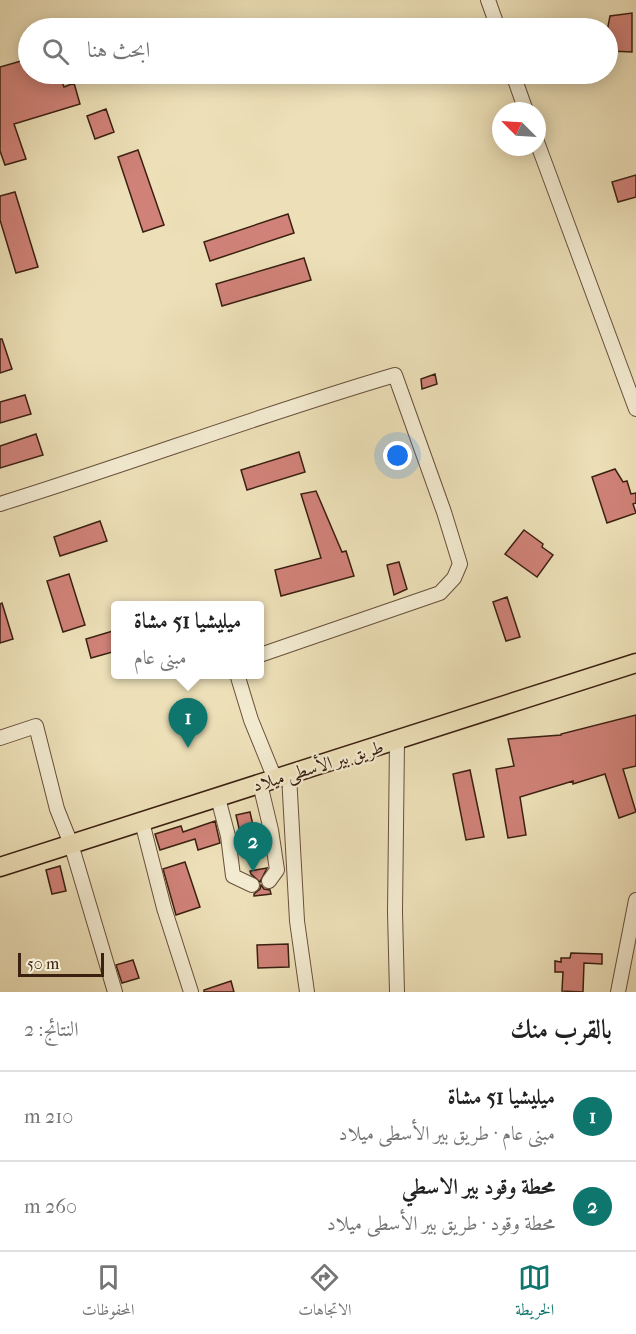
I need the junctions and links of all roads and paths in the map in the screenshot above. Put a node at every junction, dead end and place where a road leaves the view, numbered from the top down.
1 (488, 0) edge
2 (494, 18) edge
3 (517, 84) edge
4 (523, 102) edge
5 (542, 156) edge
6 (636, 409) edge
7 (0, 504) edge
8 (264, 654) edge
9 (636, 663) edge
10 (238, 679) edge
11 (0, 738) edge
12 (397, 741) junction
13 (275, 779) junction
14 (218, 798) junction
15 (142, 822) junction
16 (71, 844) junction
17 (0, 867) edge
18 (269, 881) dead end
19 (252, 885) dead end
20 (636, 900) edge
21 (116, 992) edge
22 (191, 992) edge
23 (307, 992) edge
24 (397, 992) edge
25 (618, 992) edge

1 - 2 street
3 - 4 street
5 - 6 street
7 - 8 street
9 - 12 main road, طريق بير الأسطى ميلاد
10 - 13 street
11 - 16 street
12 - 13 main road, طريق بير الأسطى ميلاد
12 - 24 street
13 - 14 main road, طريق بير الأسطى ميلاد
13 - 18 street
13 - 23 street
14 - 15 main road, طريق بير الأسطى ميلاد
14 - 19 street
15 - 16 main road, طريق بير الأسطى ميلاد
15 - 22 street
16 - 17 main road, طريق بير الأسطى ميلاد
16 - 21 street
20 - 25 street

